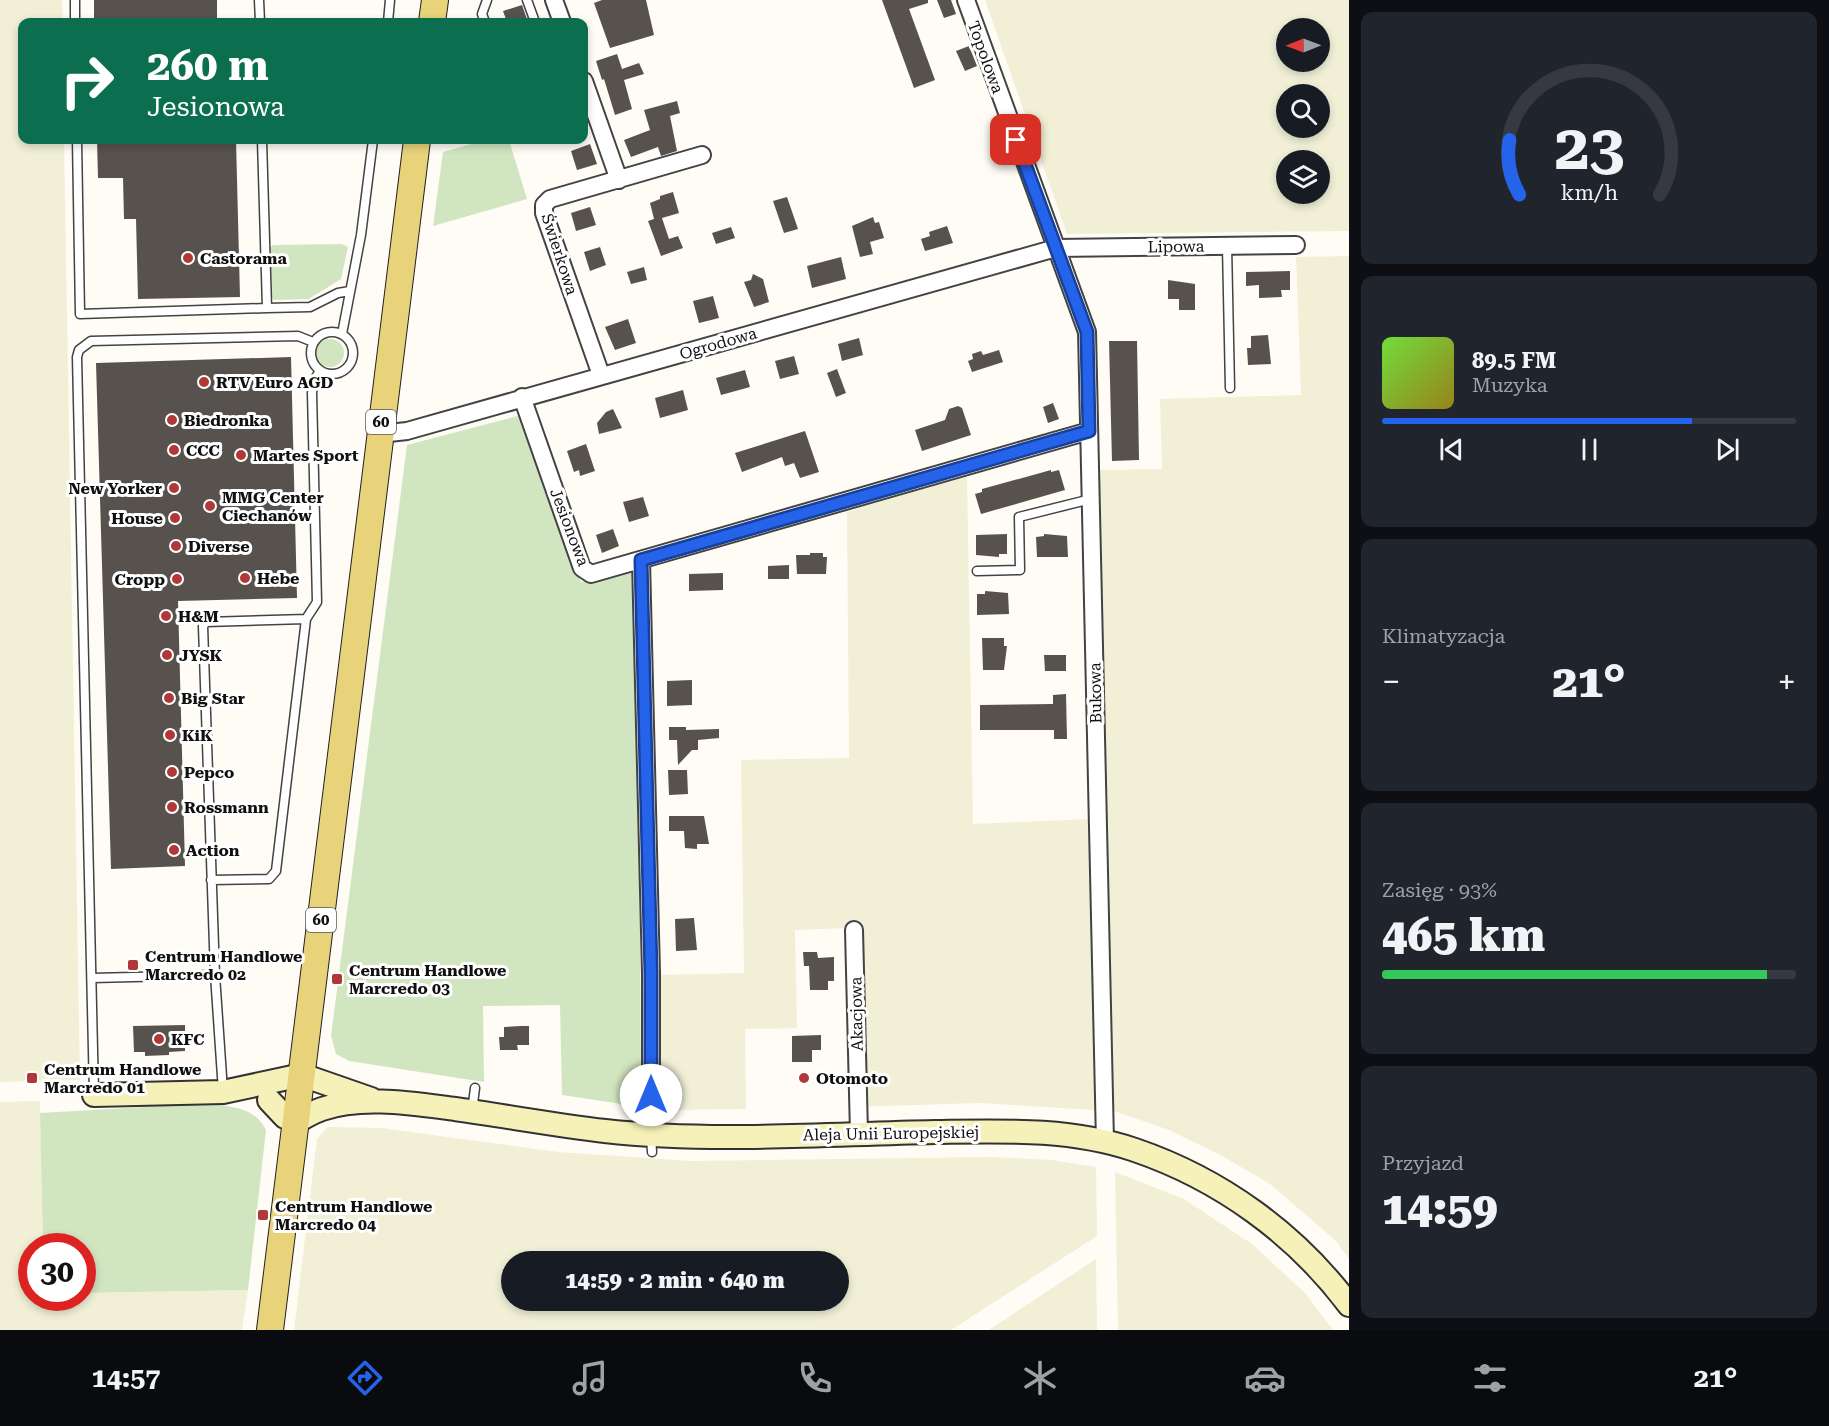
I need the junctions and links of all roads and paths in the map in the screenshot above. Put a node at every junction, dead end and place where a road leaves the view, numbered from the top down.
1 (75, 0) edge
2 (259, 0) edge
3 (390, 0) edge
4 (435, 0) edge
5 (487, 0) edge
6 (527, 0) edge
7 (554, 0) edge
8 (966, 0) edge
9 (75, 18) edge
10 (260, 18) edge
11 (388, 18) edge
12 (433, 18) edge
13 (484, 18) edge
14 (534, 18) edge
15 (561, 18) edge
16 (588, 92) edge
17 (77, 144) edge
18 (262, 144) edge
19 (372, 144) edge
20 (416, 144) edge
21 (702, 155) dead end
22 (619, 180) junction
23 (1296, 245) dead end
24 (1227, 246) junction
25 (1056, 248) junction
26 (350, 291) junction
27 (267, 308) junction
28 (342, 334) junction
29 (313, 342) junction
30 (320, 371) junction
31 (601, 375) junction
32 (1230, 388) dead end
33 (522, 397) junction
34 (1089, 431) junction
35 (380, 434) junction
36 (1091, 499) junction
37 (641, 560) junction
38 (977, 571) dead end
39 (306, 618) junction
40 (211, 880) junction
41 (854, 930) dead end
42 (214, 975) junction
43 (92, 978) junction
44 (301, 1084) junction
45 (475, 1088) dead end
46 (223, 1092) junction
47 (94, 1095) joint
48 (269, 1101) junction
49 (380, 1101) junction
50 (334, 1106) junction
51 (472, 1112) junction
52 (297, 1121) junction
53 (859, 1133) junction
54 (1105, 1142) junction
55 (651, 1143) junction
56 (1349, 1305) edge
57 (270, 1330) edge

1 - 9 lane
2 - 10 lane
3 - 11 lane
4 - 12 main road
5 - 13 lane
6 - 14 lane
7 - 15 street
8 - 25 street, Topolowa
16 - 22 street
17 - 27 lane
18 - 27 lane
19 - 26 lane
20 - 35 main road, 60
21 - 22 street
22 - 31 street, Świerkowa
23 - 24 street, Lipowa
24 - 25 street, Lipowa
24 - 32 lane
25 - 31 street, Ogrodowa
25 - 34 street, Bukowa
26 - 27 lane
26 - 28 lane
28 - 29 lane
28 - 30 lane
29 - 30 lane
29 - 43 lane
30 - 39 lane
31 - 33 street, Ogrodowa
33 - 35 street, Ogrodowa
33 - 37 street, Jesionowa
34 - 36 street, Bukowa
34 - 37 street, Jesionowa
35 - 44 main road, 60
36 - 38 lane
36 - 54 street, Bukowa
37 - 55 street
39 - 40 lane
39 - 40 lane
40 - 42 lane
41 - 53 street, Akacjowa
42 - 43 lane
42 - 46 lane
43 - 47 lane
44 - 46 main road
44 - 48 main road
44 - 49 main road, Aleja Unii Europejskiej
44 - 50 main road
44 - 52 main road, 60
45 - 51 lane
46 - 47 main road
46 - 48 main road
48 - 52 main road
49 - 50 main road, Aleja Unii Europejskiej
49 - 51 main road, Aleja Unii Europejskiej
50 - 52 main road, Aleja Unii Europejskiej
51 - 55 main road, Aleja Unii Europejskiej
52 - 57 main road, 60
53 - 54 main road, Aleja Unii Europejskiej
53 - 55 main road, Aleja Unii Europejskiej
54 - 56 main road, Aleja Unii Europejskiej

